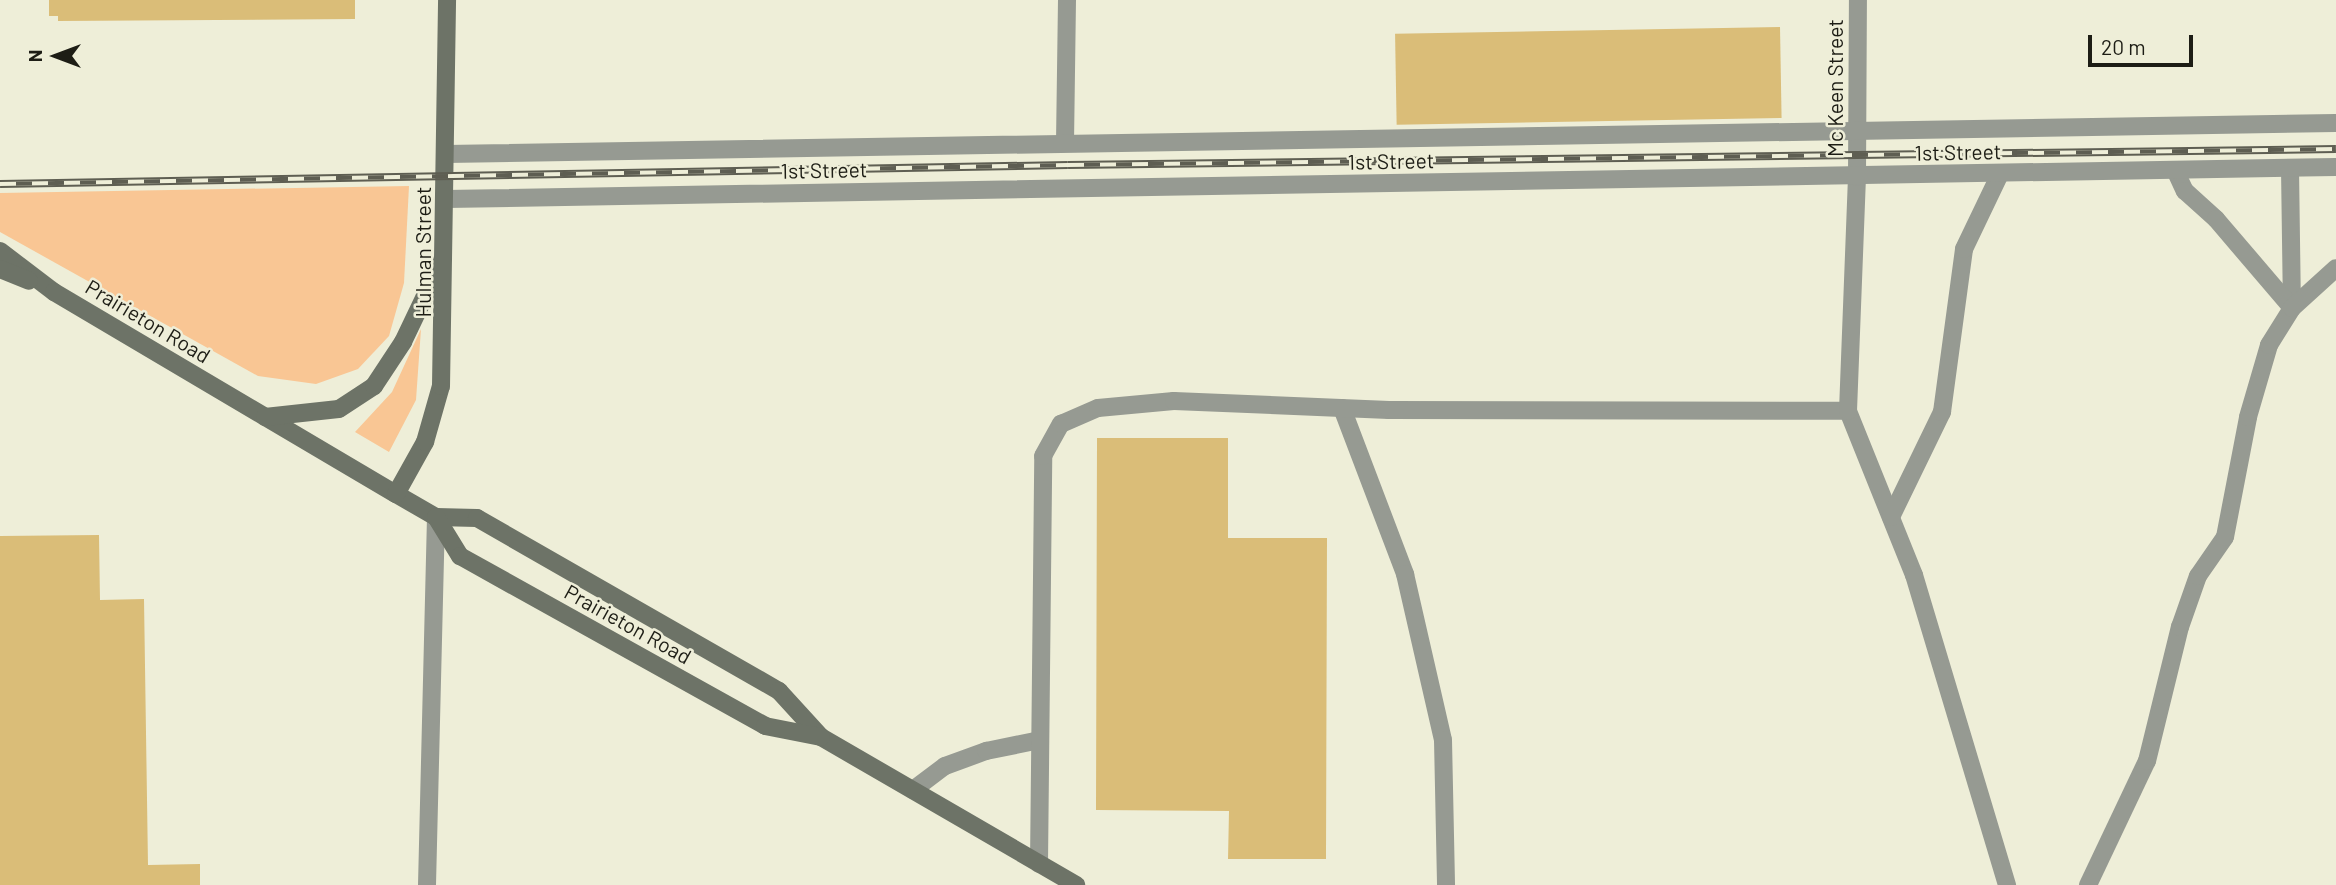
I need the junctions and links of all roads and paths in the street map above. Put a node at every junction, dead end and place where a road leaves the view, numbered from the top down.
1 (447, 0) edge
2 (1067, 0) edge
3 (1858, 0) edge
4 (2336, 123) edge
5 (1857, 131) junction
6 (1065, 143) junction
7 (446, 154) junction
8 (2336, 167) edge
9 (2290, 168) junction
10 (2175, 170) junction
11 (2000, 174) junction
12 (1857, 177) junction
13 (446, 199) junction
14 (0, 251) edge
15 (446, 252) junction
16 (2336, 268) edge
17 (0, 269) edge
18 (54, 292) junction
19 (2292, 308) junction
20 (1342, 408) junction
21 (1848, 411) junction
22 (265, 417) junction
23 (396, 494) junction
24 (436, 517) junction
25 (1891, 517) junction
26 (821, 737) junction
27 (1040, 740) junction
28 (913, 790) junction
29 (1039, 864) junction
30 (427, 885) edge
31 (1076, 885) edge
32 (1446, 885) edge
33 (2007, 885) edge
34 (2088, 885) edge

1 - 7 main road, Hulman Street
2 - 6 street
3 - 5 street, Mc Keen Street
4 - 5 street, 1st Street
5 - 6 street, 1st Street
5 - 12 street, Mc Keen Street
6 - 7 street, 1st Street
7 - 13 main road, Hulman Street
8 - 9 street, 1st Street
9 - 10 street, 1st Street
9 - 19 street
10 - 11 street, 1st Street
10 - 19 street
11 - 12 street, 1st Street
11 - 25 street
12 - 13 street, 1st Street
12 - 21 street, Mc Keen Street
13 - 15 main road, Hulman Street
14 - 18 main road
15 - 22 main road
15 - 23 main road, Hulman Street
16 - 19 street
17 - 18 main road
18 - 22 main road, Prairieton Road
19 - 34 street
20 - 21 street
20 - 27 street
20 - 32 street
21 - 25 street
22 - 23 main road, Prairieton Road
23 - 24 main road, Prairieton Road
24 - 26 main road, Prairieton Road
24 - 26 main road, Prairieton Road
24 - 30 street
25 - 33 street
26 - 28 main road, Prairieton Road
27 - 28 street
27 - 29 street
28 - 29 main road, Prairieton Road
29 - 31 main road, Prairieton Road

